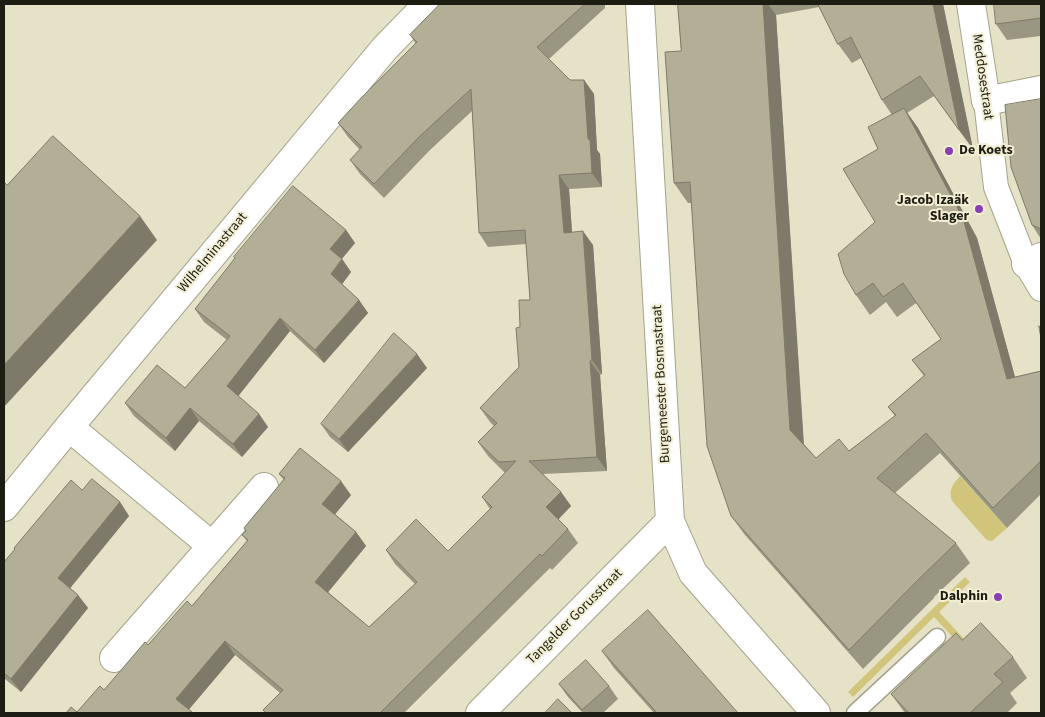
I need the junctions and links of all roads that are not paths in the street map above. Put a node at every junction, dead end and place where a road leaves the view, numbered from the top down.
1 (428, 4) edge
2 (640, 4) edge
3 (971, 4) edge
4 (1041, 90) edge
5 (986, 101) junction
6 (1034, 261) edge
7 (1041, 289) edge
8 (69, 427) junction
9 (264, 487) dead end
10 (4, 507) edge
11 (670, 521) junction
12 (212, 546) junction
13 (937, 636) dead end
14 (114, 658) dead end
15 (480, 713) edge
16 (816, 713) edge
17 (855, 713) edge

1 - 8 street, Wilhelminastraat
2 - 11 street, Burgemeester Bosmastraat
3 - 5 street, Meddosestraat
4 - 5 street
5 - 6 street, Meddosestraat
6 - 7 street, Meddosestraat
8 - 10 street, Wilhelminastraat
8 - 12 street
9 - 12 street
11 - 15 street, Tangelder Gorusstraat
11 - 16 street, Burgemeester Bosmastraat
12 - 14 street
13 - 17 lane

